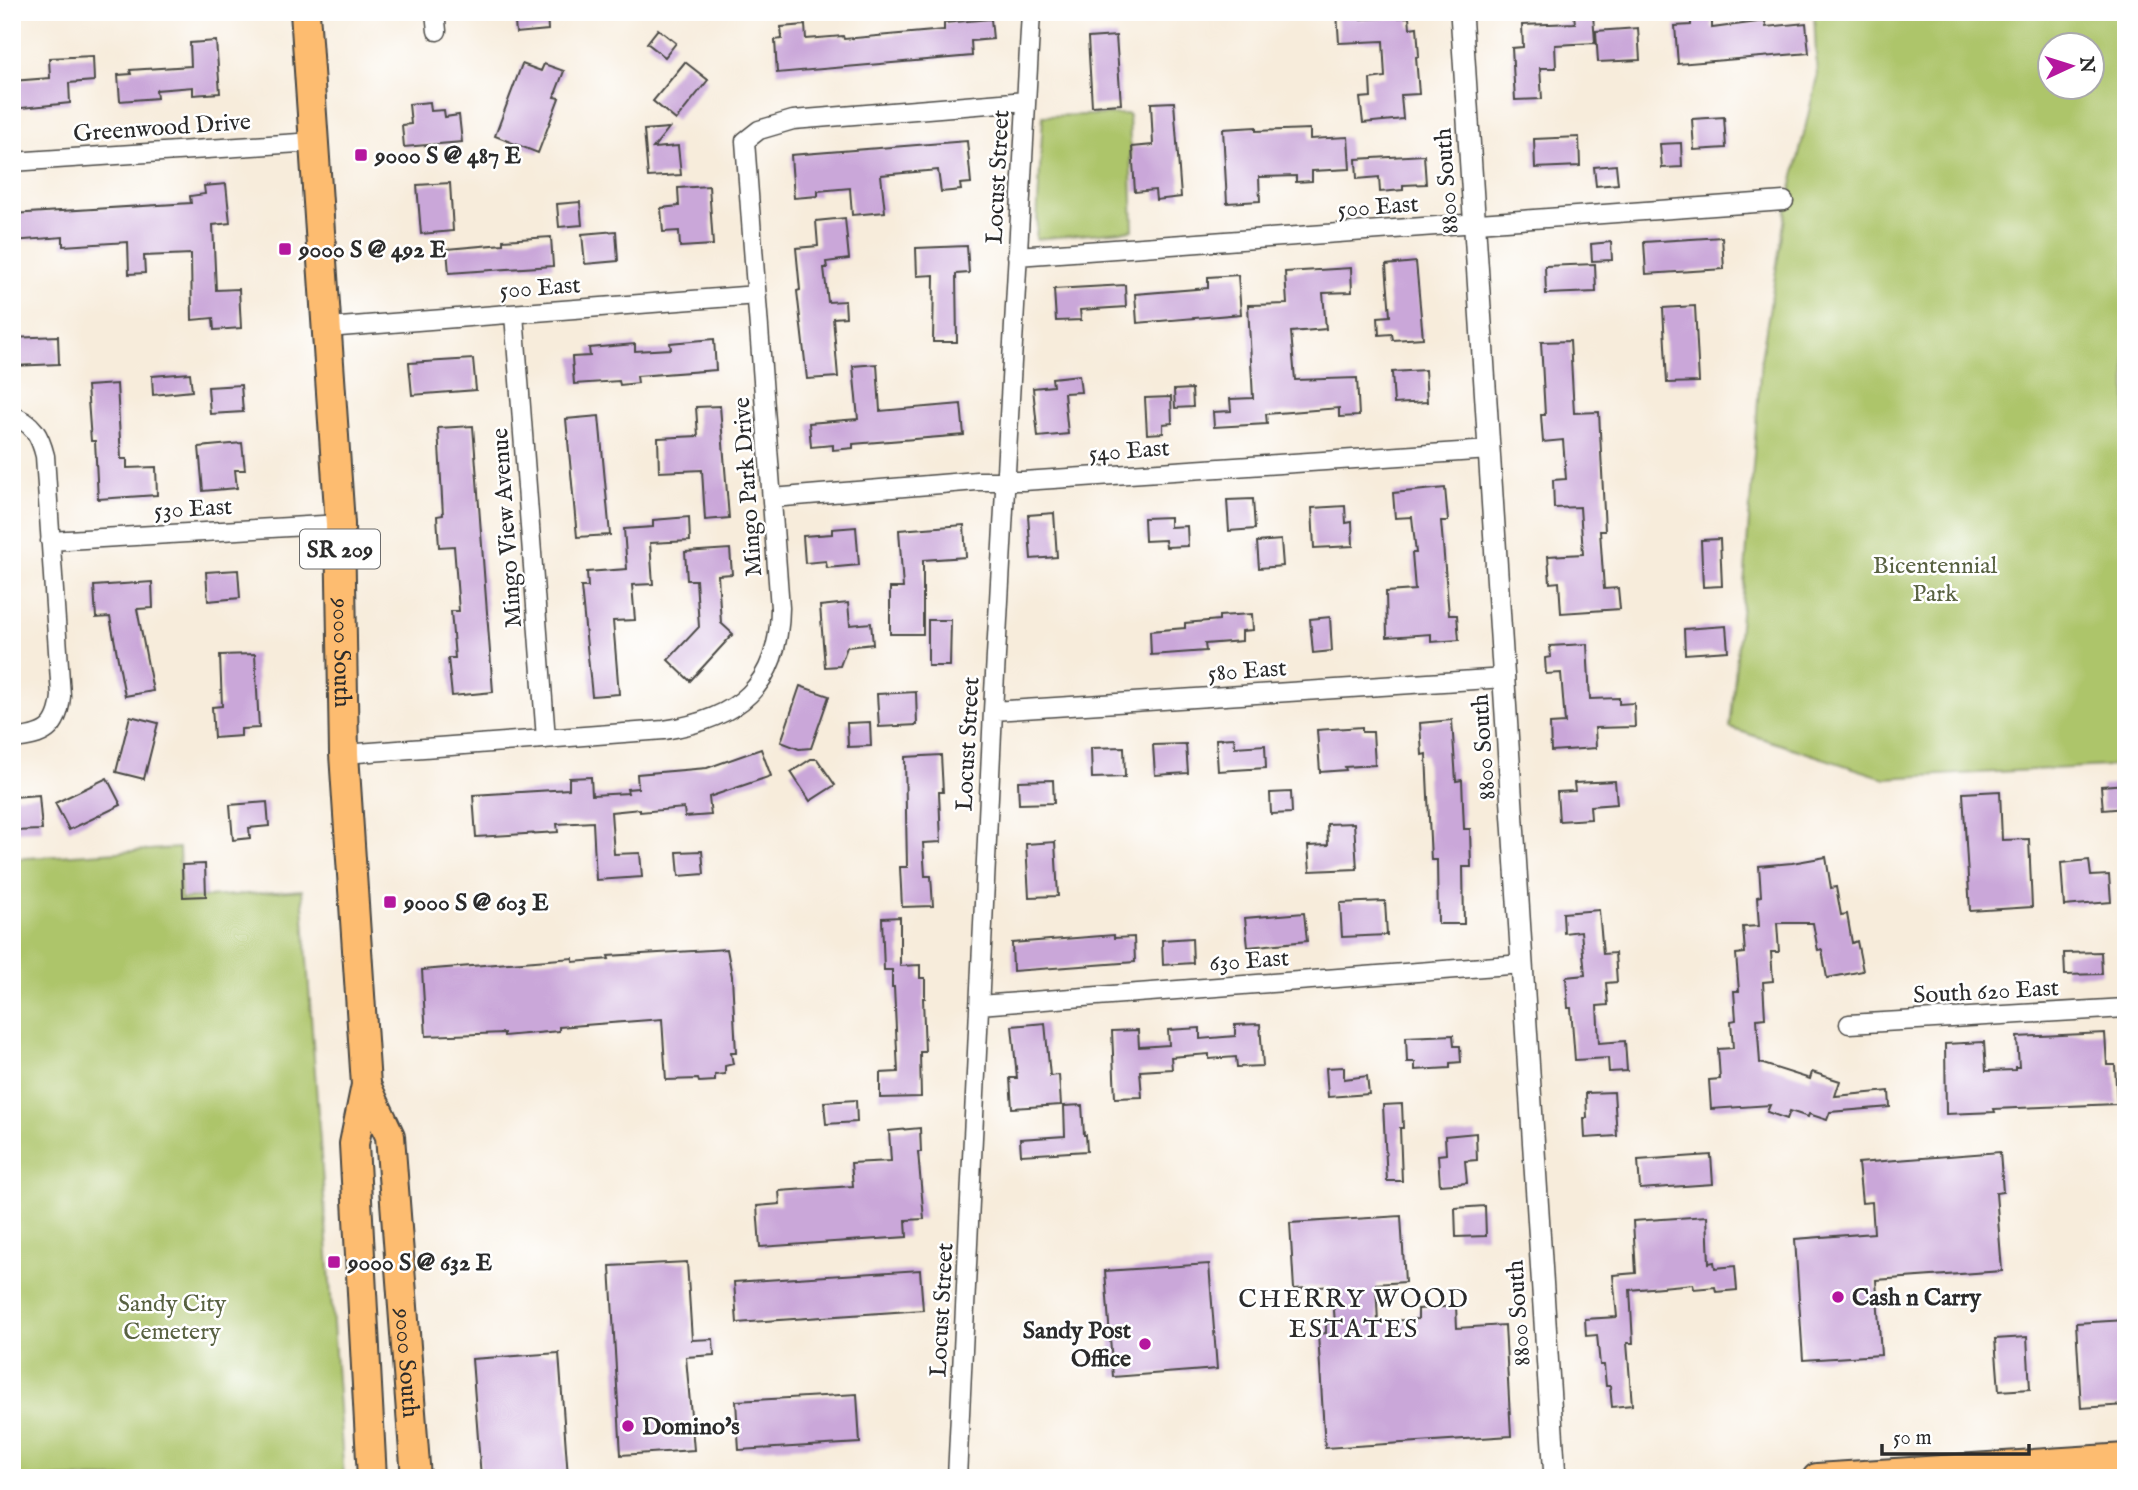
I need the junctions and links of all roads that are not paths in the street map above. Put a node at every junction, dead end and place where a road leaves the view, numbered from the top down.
1 (305, 12) edge
2 (435, 12) edge
3 (1031, 12) edge
4 (1461, 12) edge
5 (437, 31) dead end
6 (1026, 101) junction
7 (314, 142) junction
8 (12, 162) edge
9 (1784, 201) dead end
10 (1476, 223) junction
11 (1017, 257) junction
12 (757, 295) junction
13 (514, 314) junction
14 (327, 328) junction
15 (20, 420) edge
16 (1490, 450) junction
17 (1006, 481) junction
18 (772, 498) junction
19 (340, 524) junction
20 (50, 541) junction
21 (1505, 678) junction
22 (993, 711) junction
23 (12, 739) edge
24 (546, 739) junction
25 (344, 754) junction
26 (1523, 964) junction
27 (979, 1005) junction
28 (2126, 1007) edge
29 (1849, 1024) dead end
30 (366, 1086) junction
31 (2124, 1458) edge
32 (372, 1478) edge
33 (416, 1478) edge
34 (957, 1478) edge
35 (1555, 1478) edge
36 (1817, 1478) edge

1 - 7 main road, 9000 South / SR 209
2 - 5 street
3 - 6 street, Locust Street
4 - 10 street, 8800 South
6 - 11 street, Locust Street
6 - 12 street, Mingo Park Drive
7 - 8 street, Greenwood Drive
7 - 14 main road, 9000 South / SR 209
9 - 10 street, 500 East
10 - 11 street, 500 East
10 - 16 street, 8800 South
11 - 17 street, Locust Street
12 - 13 street, 500 East
12 - 18 street, Mingo Park Drive
13 - 14 street, 500 East
13 - 24 street, Mingo View Avenue
14 - 19 main road, 9000 South / SR 209
15 - 20 street
16 - 17 street, 540 East
16 - 21 street, 8800 South
17 - 18 street, 540 East
17 - 22 street, Locust Street
18 - 24 street, Mingo Park Drive
19 - 20 street, 530 East
19 - 25 main road, 9000 South / SR 209
20 - 23 street
21 - 22 street, 580 East
21 - 26 street, 8800 South
22 - 27 street, Locust Street
24 - 25 street, Mingo Park Drive
25 - 30 main road, 9000 South / SR 209
26 - 27 street, 630 East
26 - 35 street, 8800 South
27 - 34 street, Locust Street
28 - 29 street, South 620 East
30 - 32 main road, 9000 South / SR 209
30 - 33 main road, 9000 South / SR 209
31 - 36 main road

